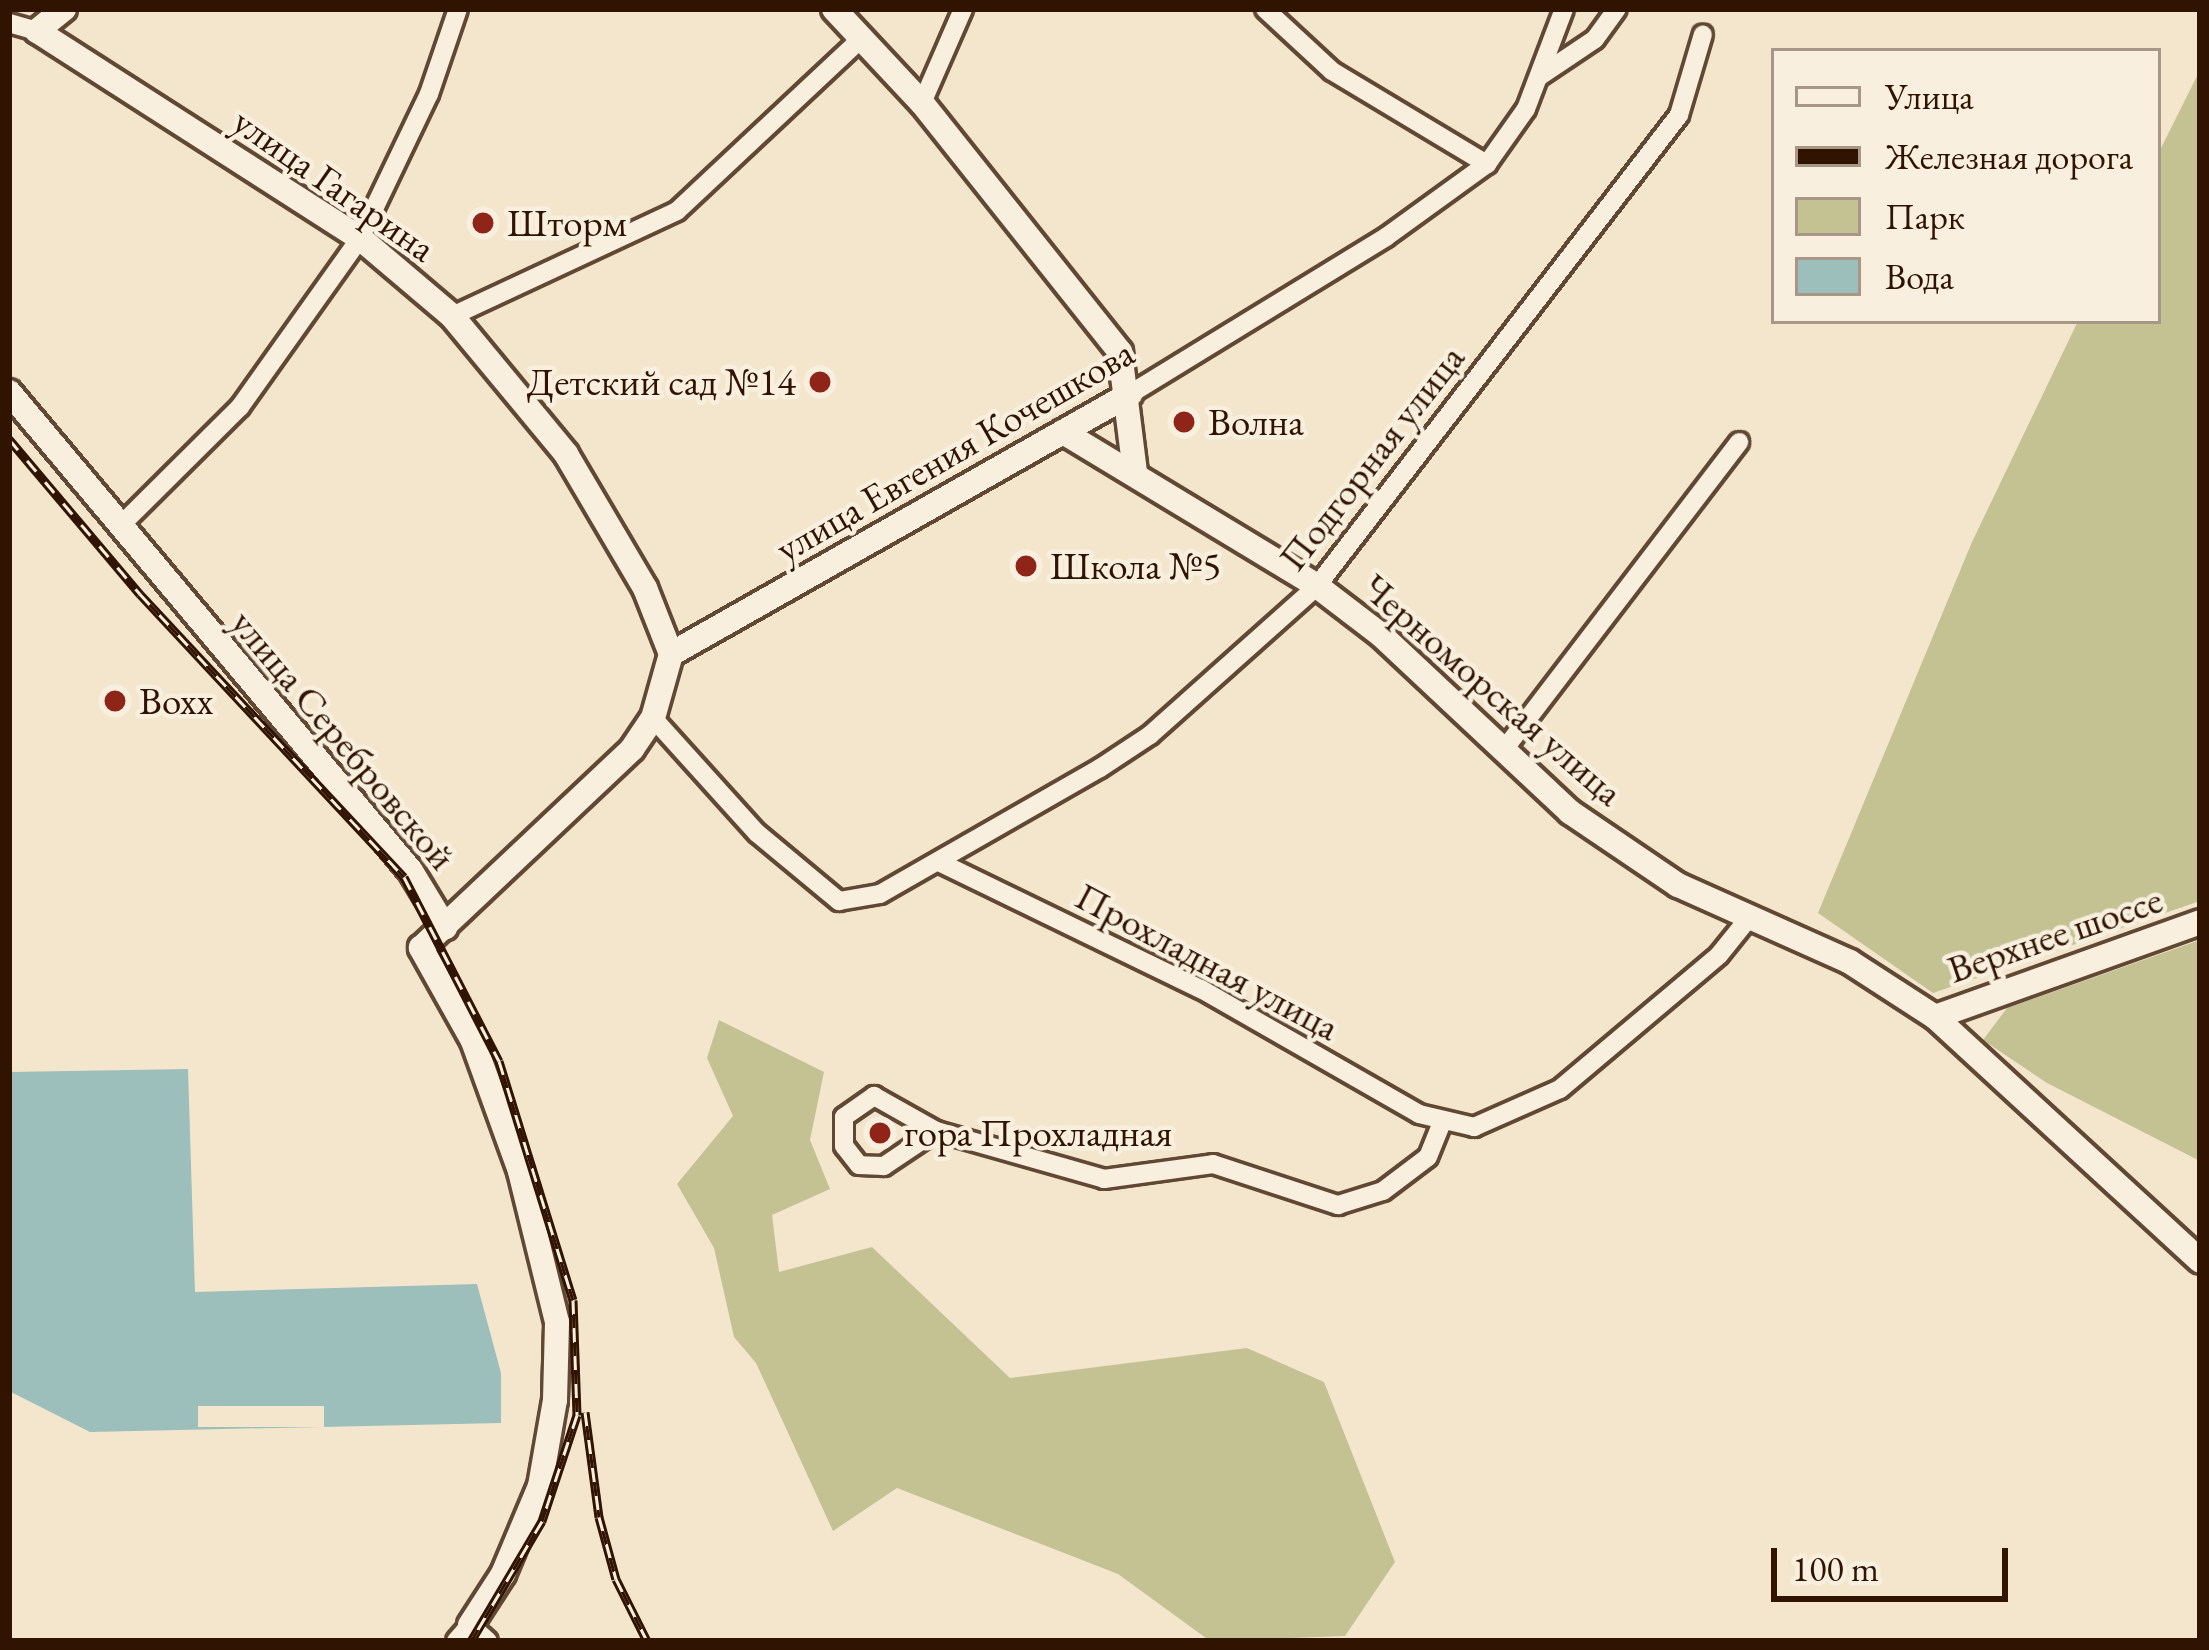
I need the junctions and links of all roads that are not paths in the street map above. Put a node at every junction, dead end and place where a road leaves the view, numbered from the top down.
1 (64, 9) edge
2 (458, 9) edge
3 (834, 9) edge
4 (963, 9) edge
5 (1265, 9) edge
6 (1564, 9) edge
7 (1617, 9) edge
8 (9, 22) edge
9 (37, 31) junction
10 (1703, 34) dead end
11 (862, 37) junction
12 (1540, 76) junction
13 (922, 103) junction
14 (1487, 164) junction
15 (360, 238) junction
16 (452, 316) junction
17 (9, 392) edge
18 (1130, 394) junction
19 (1063, 432) junction
20 (1739, 442) dead end
21 (1135, 472) junction
22 (120, 526) junction
23 (1317, 586) junction
24 (671, 654) junction
25 (653, 718) junction
26 (1503, 751) junction
27 (939, 862) junction
28 (1748, 919) junction
29 (2200, 922) edge
30 (446, 927) junction
31 (1935, 1017) junction
32 (1442, 1123) junction
33 (936, 1131) junction
34 (2200, 1261) edge
35 (472, 1636) edge

1 - 9 street
2 - 15 street
3 - 11 street
4 - 13 street
5 - 14 street
6 - 12 street, улица Евгения Кочешкова
7 - 12 street
8 - 9 street, улица Гагарина
9 - 15 street, улица Гагарина
10 - 23 street, Подгорная улица
11 - 13 street
11 - 16 street
12 - 14 street, улица Евгения Кочешкова
13 - 18 street
14 - 18 street, улица Евгения Кочешкова
15 - 16 street, улица Гагарина
15 - 22 street
16 - 24 street, улица Гагарина
17 - 22 street, улица Серебровской
18 - 19 street, улица Евгения Кочешкова
18 - 21 street
19 - 21 street, Черноморская улица
19 - 24 street, улица Евгения Кочешкова
20 - 26 street
21 - 23 street, Черноморская улица
22 - 30 street, улица Серебровской
23 - 26 street, Черноморская улица
23 - 27 street, Подгорная улица
24 - 25 street
25 - 27 street, Подгорная улица
25 - 30 street
26 - 28 street, Черноморская улица
27 - 32 street, Прохладная улица
28 - 31 street, Черноморская улица
28 - 32 street
29 - 31 street, Верхнее шоссе
30 - 35 street, улица Серебровской
31 - 34 street, Черноморская улица
32 - 33 street
33 - 33 street

